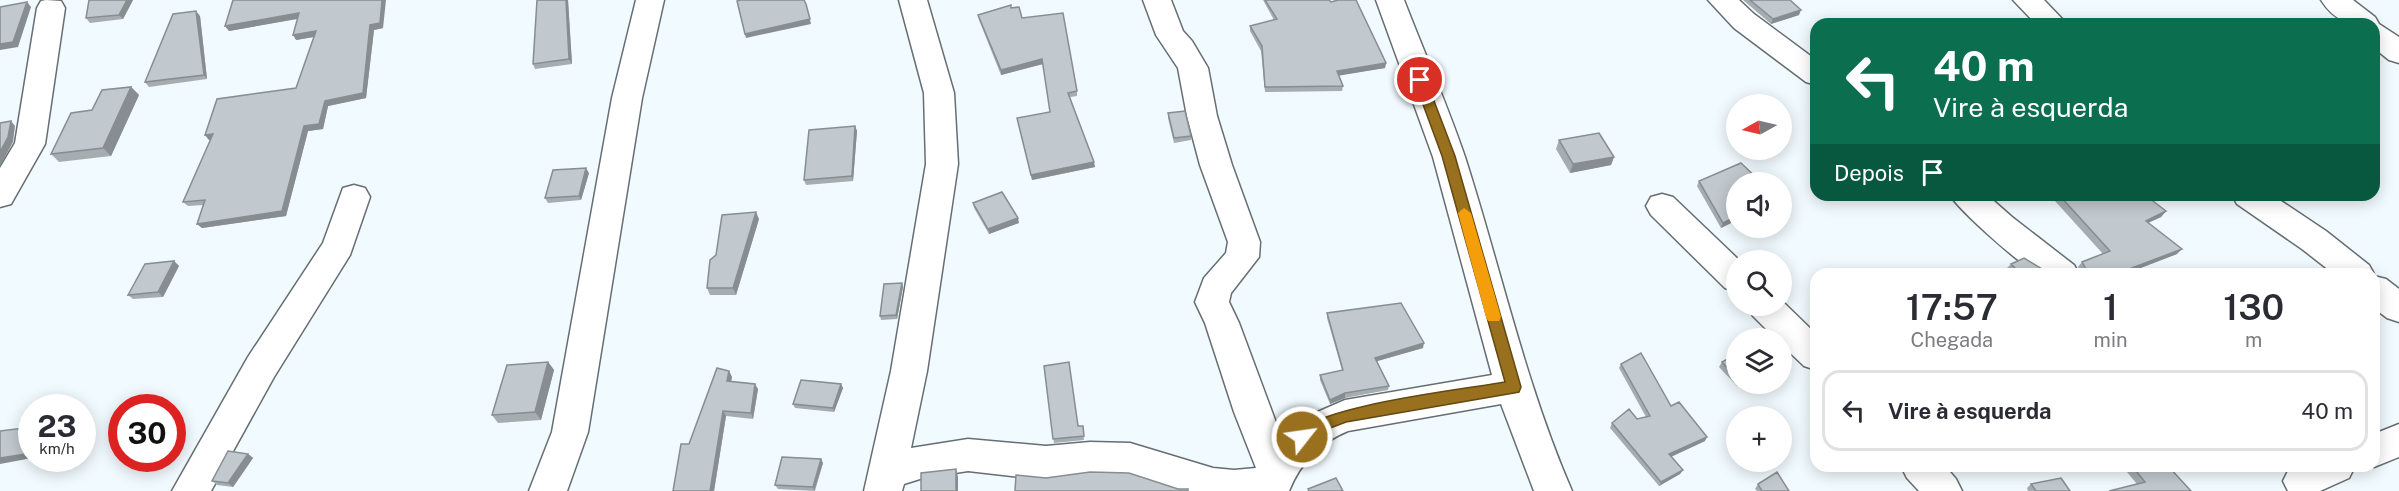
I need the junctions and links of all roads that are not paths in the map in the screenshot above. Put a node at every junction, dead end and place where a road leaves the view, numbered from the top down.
1 (650, 0) edge
2 (913, 0) edge
3 (1157, 0) edge
4 (1390, 0) edge
5 (1722, 0) edge
6 (2027, 0) edge
7 (2335, 0) edge
8 (51, 8) dead end
9 (2046, 18) edge
10 (2358, 18) edge
11 (2380, 37) edge
12 (2399, 53) edge
13 (1810, 70) edge
14 (0, 195) edge
15 (354, 196) dead end
16 (1973, 201) edge
17 (2257, 201) edge
18 (1662, 206) dead end
19 (1726, 268) edge
20 (2054, 268) edge
21 (2349, 268) edge
22 (2380, 294) edge
23 (2399, 308) edge
24 (1775, 316) edge
25 (1810, 350) edge
26 (1514, 387) junction
27 (2399, 440) edge
28 (2380, 448) edge
29 (1926, 472) edge
30 (2320, 472) edge
31 (2301, 479) edge
32 (886, 482) edge
33 (1274, 482) edge
34 (191, 491) edge
35 (548, 491) edge
36 (1552, 491) edge
37 (1943, 491) edge

1 - 35 street
2 - 32 street
3 - 33 street
4 - 26 street
5 - 13 street
6 - 9 street
7 - 10 street
8 - 14 street
11 - 12 street
15 - 34 street
16 - 20 street
17 - 21 street
18 - 19 street
22 - 23 street
24 - 25 street
26 - 33 street
26 - 36 street
27 - 28 street
29 - 37 street
30 - 31 street
32 - 33 street

